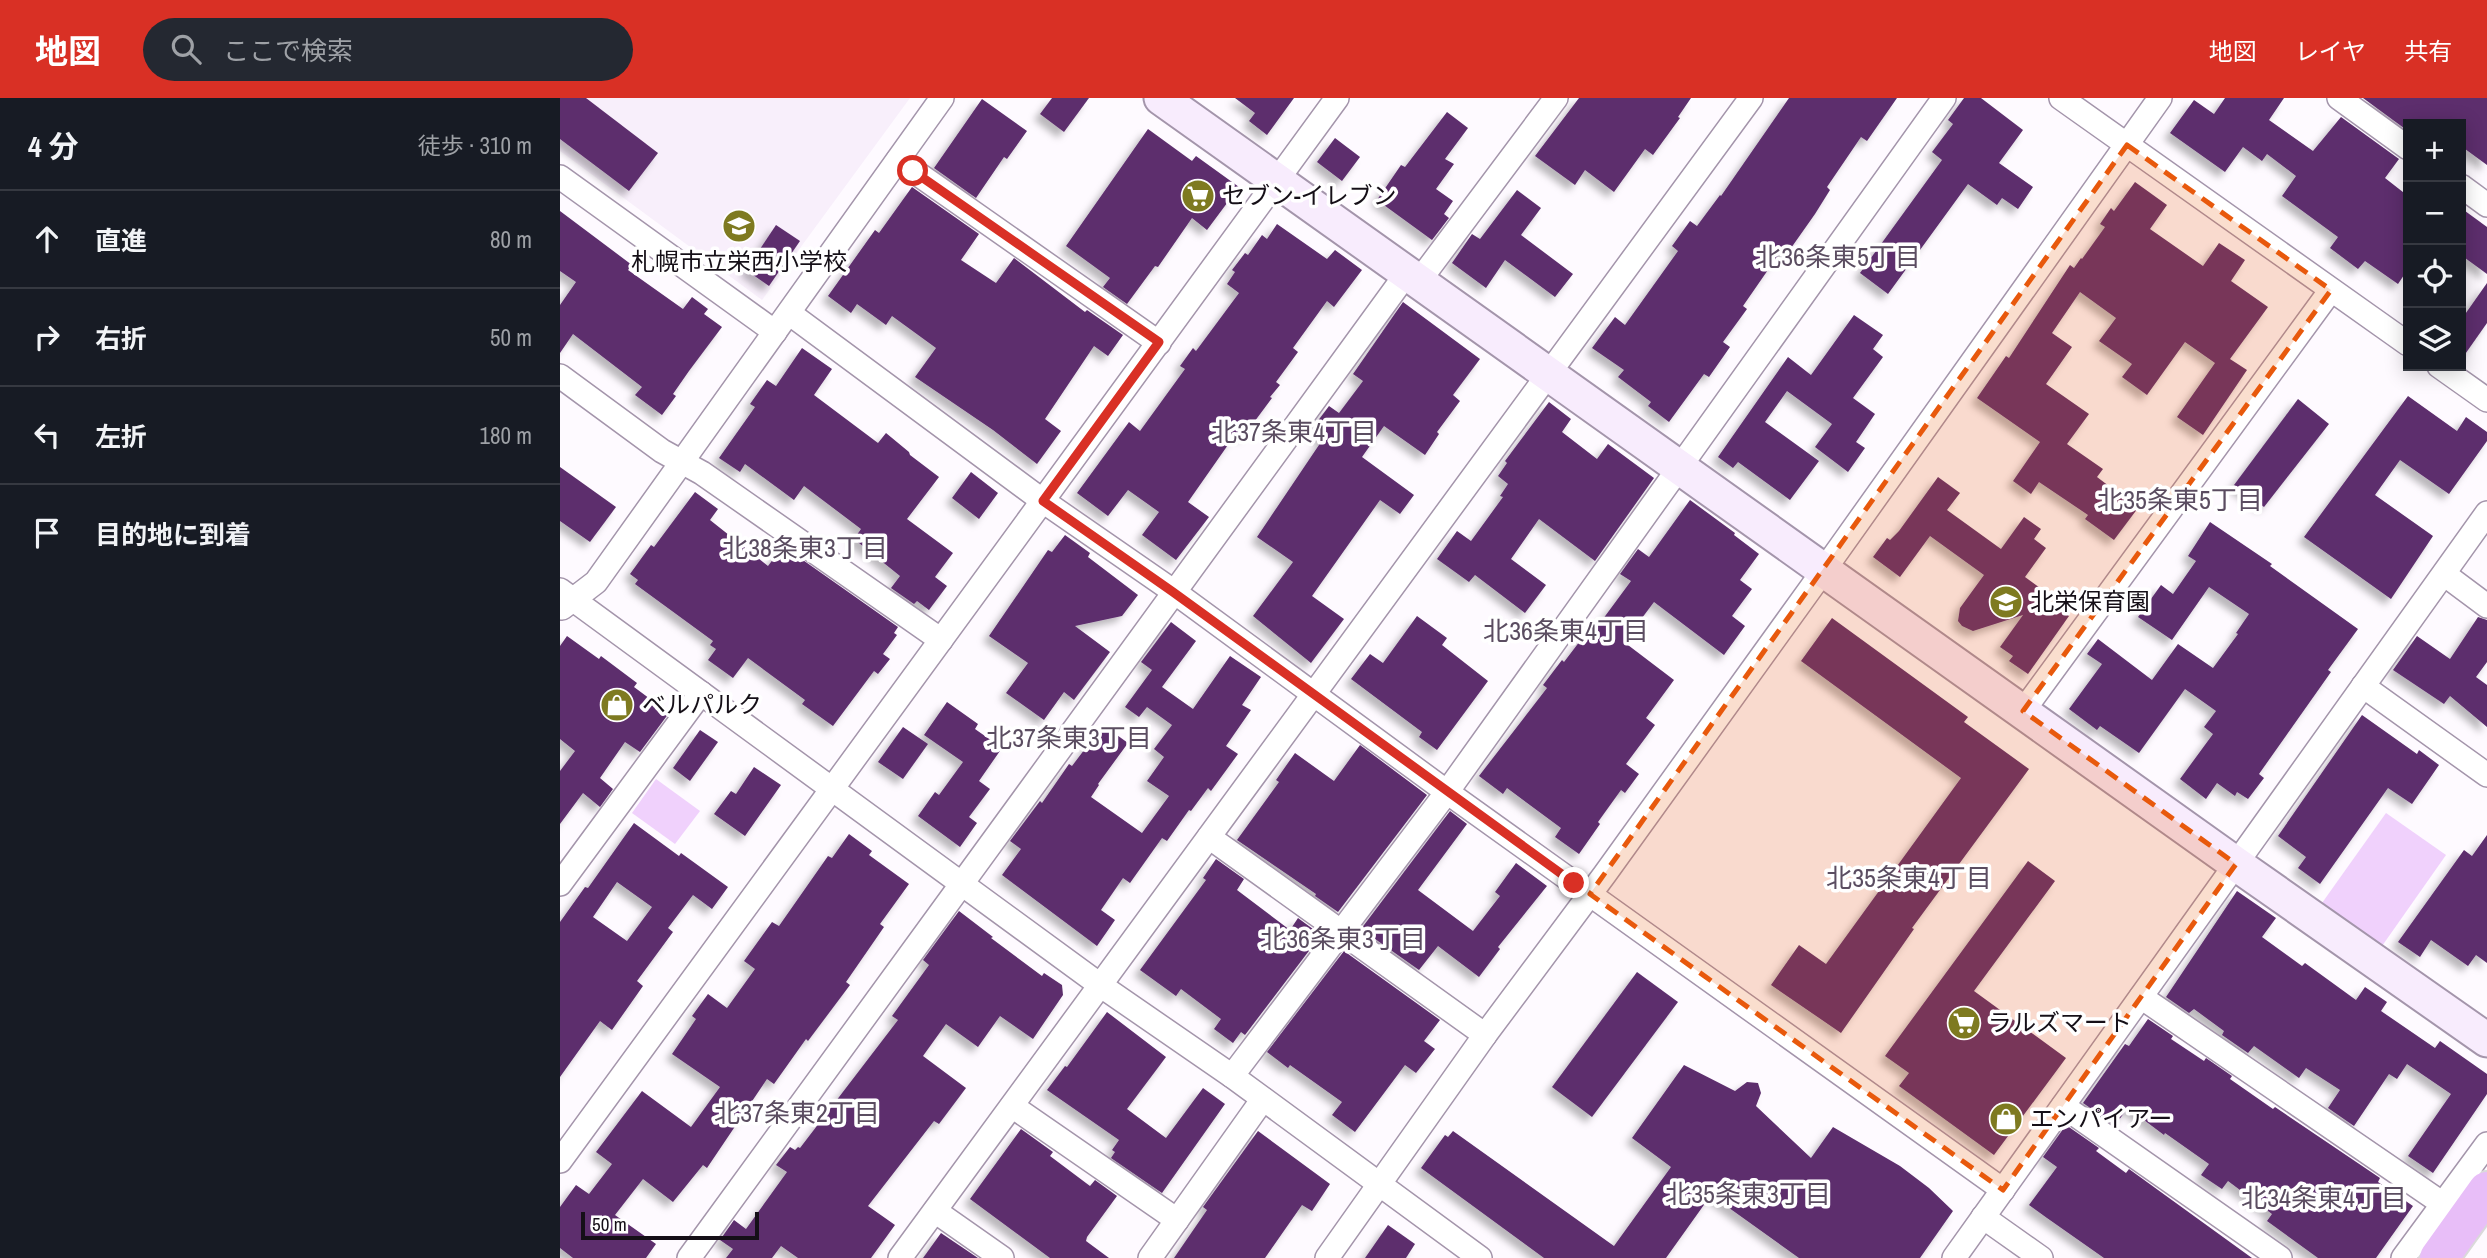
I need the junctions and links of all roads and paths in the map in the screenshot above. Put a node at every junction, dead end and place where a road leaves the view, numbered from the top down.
1 (942, 98) edge
2 (1161, 98) edge
3 (1337, 98) edge
4 (1556, 98) edge
5 (1751, 98) edge
6 (1944, 98) edge
7 (2061, 98) edge
8 (2160, 98) edge
9 (2339, 98) edge
10 (2403, 144) edge
11 (2127, 145) junction
12 (898, 160) junction
13 (560, 177) edge
14 (1276, 181) junction
15 (2466, 190) edge
16 (2487, 205) edge
17 (1413, 277) junction
18 (2331, 290) junction
19 (789, 313) junction
20 (775, 332) junction
21 (2403, 340) edge
22 (1159, 342) junction
23 (2446, 371) edge
24 (1549, 373) junction
25 (560, 376) edge
26 (2487, 400) edge
27 (682, 462) junction
28 (1679, 467) junction
29 (1043, 501) junction
30 (2487, 513) edge
31 (1824, 570) junction
32 (2444, 574) junction
33 (1173, 592) junction
34 (564, 600) edge
35 (2487, 606) edge
36 (941, 640) junction
37 (2363, 686) junction
38 (701, 693) junction
39 (1313, 694) junction
40 (2023, 711) junction
41 (2487, 775) edge
42 (832, 790) junction
43 (1447, 792) junction
44 (1209, 837) junction
45 (2236, 864) junction
46 (560, 884) edge
47 (961, 884) junction
48 (1590, 894) junction
49 (1339, 932) junction
50 (1100, 985) junction
51 (2141, 998) junction
52 (1485, 1035) junction
53 (2487, 1040) edge
54 (1232, 1076) junction
55 (1263, 1099) junction
56 (1012, 1106) junction
57 (2063, 1106) junction
58 (2487, 1144) edge
59 (560, 1161) edge
60 (1377, 1185) junction
61 (2003, 1190) junction
62 (2487, 1191) edge
63 (2443, 1204) junction
64 (935, 1210) junction
65 (1983, 1217) junction
66 (1177, 1220) junction
67 (1477, 1257) edge
68 (689, 1258) edge
69 (900, 1258) edge
70 (1002, 1258) edge
71 (1150, 1258) edge
72 (1327, 1258) edge
73 (1954, 1258) edge
74 (2041, 1258) edge
75 (2280, 1258) edge
76 (2403, 1258) edge
77 (2439, 1258) edge

1 - 12 street
2 - 14 street
3 - 14 street
4 - 17 street
5 - 24 street
6 - 28 street
7 - 11 street
8 - 11 street
9 - 10 street
11 - 18 street
11 - 31 street
12 - 19 street
12 - 22 street
13 - 20 street
14 - 17 street
14 - 22 street
15 - 16 street
17 - 24 street
17 - 33 street
18 - 21 street
18 - 40 street
19 - 20 street
19 - 29 street
20 - 27 street
22 - 29 street
23 - 26 street
24 - 28 street
24 - 39 street
25 - 27 street
27 - 34 street
27 - 36 street
28 - 31 street
28 - 43 street
29 - 33 street
29 - 36 street
30 - 32 street
31 - 40 street
31 - 48 street
32 - 35 street
32 - 37 street
33 - 39 street
33 - 47 street
34 - 38 street
36 - 42 street
37 - 41 street
37 - 45 street
38 - 42 street
38 - 46 street
39 - 43 street
39 - 44 street
40 - 45 street
42 - 47 street
42 - 59 street
43 - 48 street
43 - 49 street
44 - 49 street
44 - 50 street
45 - 51 street
45 - 53 street
47 - 50 street
47 - 68 street
48 - 52 street
48 - 61 street
49 - 52 street
49 - 54 street
50 - 54 street
50 - 56 street
51 - 57 street
51 - 63 street
52 - 60 street
54 - 55 street
55 - 60 street
55 - 66 street
56 - 64 street
56 - 66 street
57 - 61 street
57 - 75 street
58 - 63 street
60 - 67 street
60 - 72 street
61 - 65 street
62 - 77 highway
63 - 76 street
64 - 69 street
64 - 70 street
65 - 73 street
65 - 74 street
66 - 71 street

